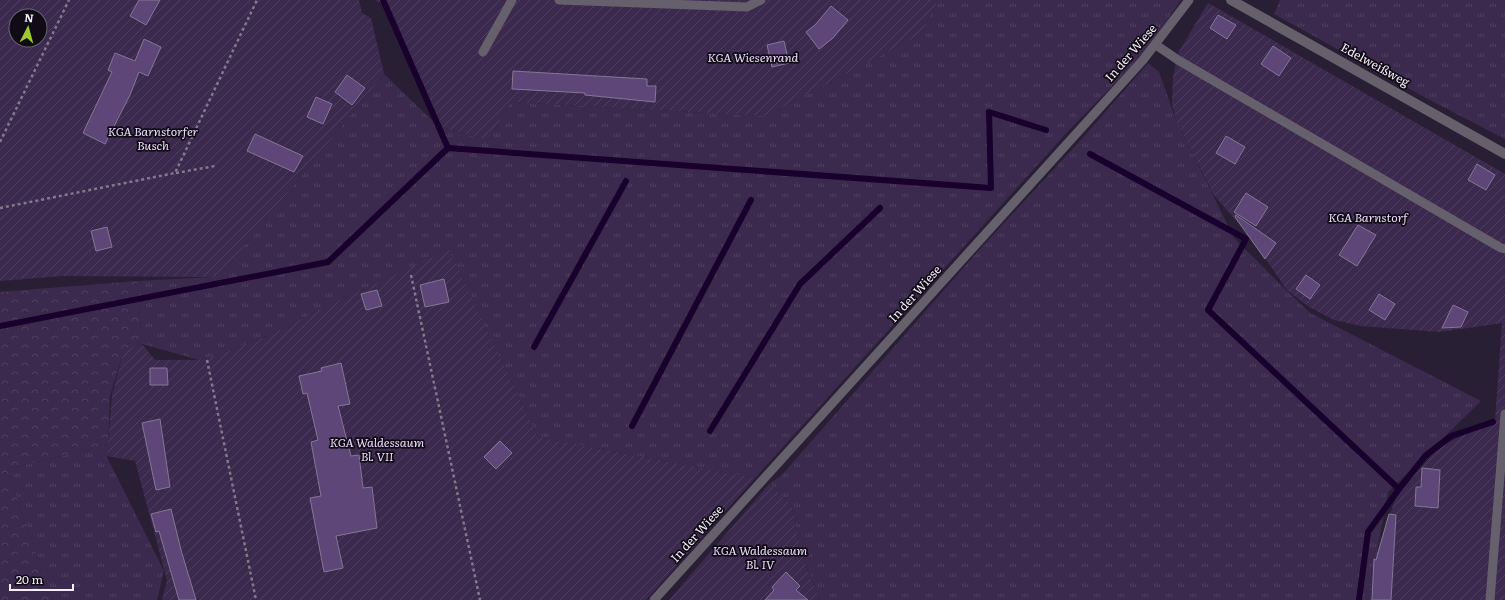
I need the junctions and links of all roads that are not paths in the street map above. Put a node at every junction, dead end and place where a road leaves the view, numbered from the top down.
1 (512, 0) edge
2 (559, 0) edge
3 (761, 0) edge
4 (1189, 0) edge
5 (1231, 0) edge
6 (1156, 45) junction
7 (483, 52) dead end
8 (1505, 154) edge
9 (1505, 249) edge
10 (1505, 414) edge
11 (654, 600) edge
12 (1490, 600) edge

1 - 7 lane
2 - 3 lane
4 - 6 lane, In der Wiese
5 - 8 street, Edelweißweg
6 - 9 lane
6 - 11 lane, In der Wiese
10 - 12 lane

